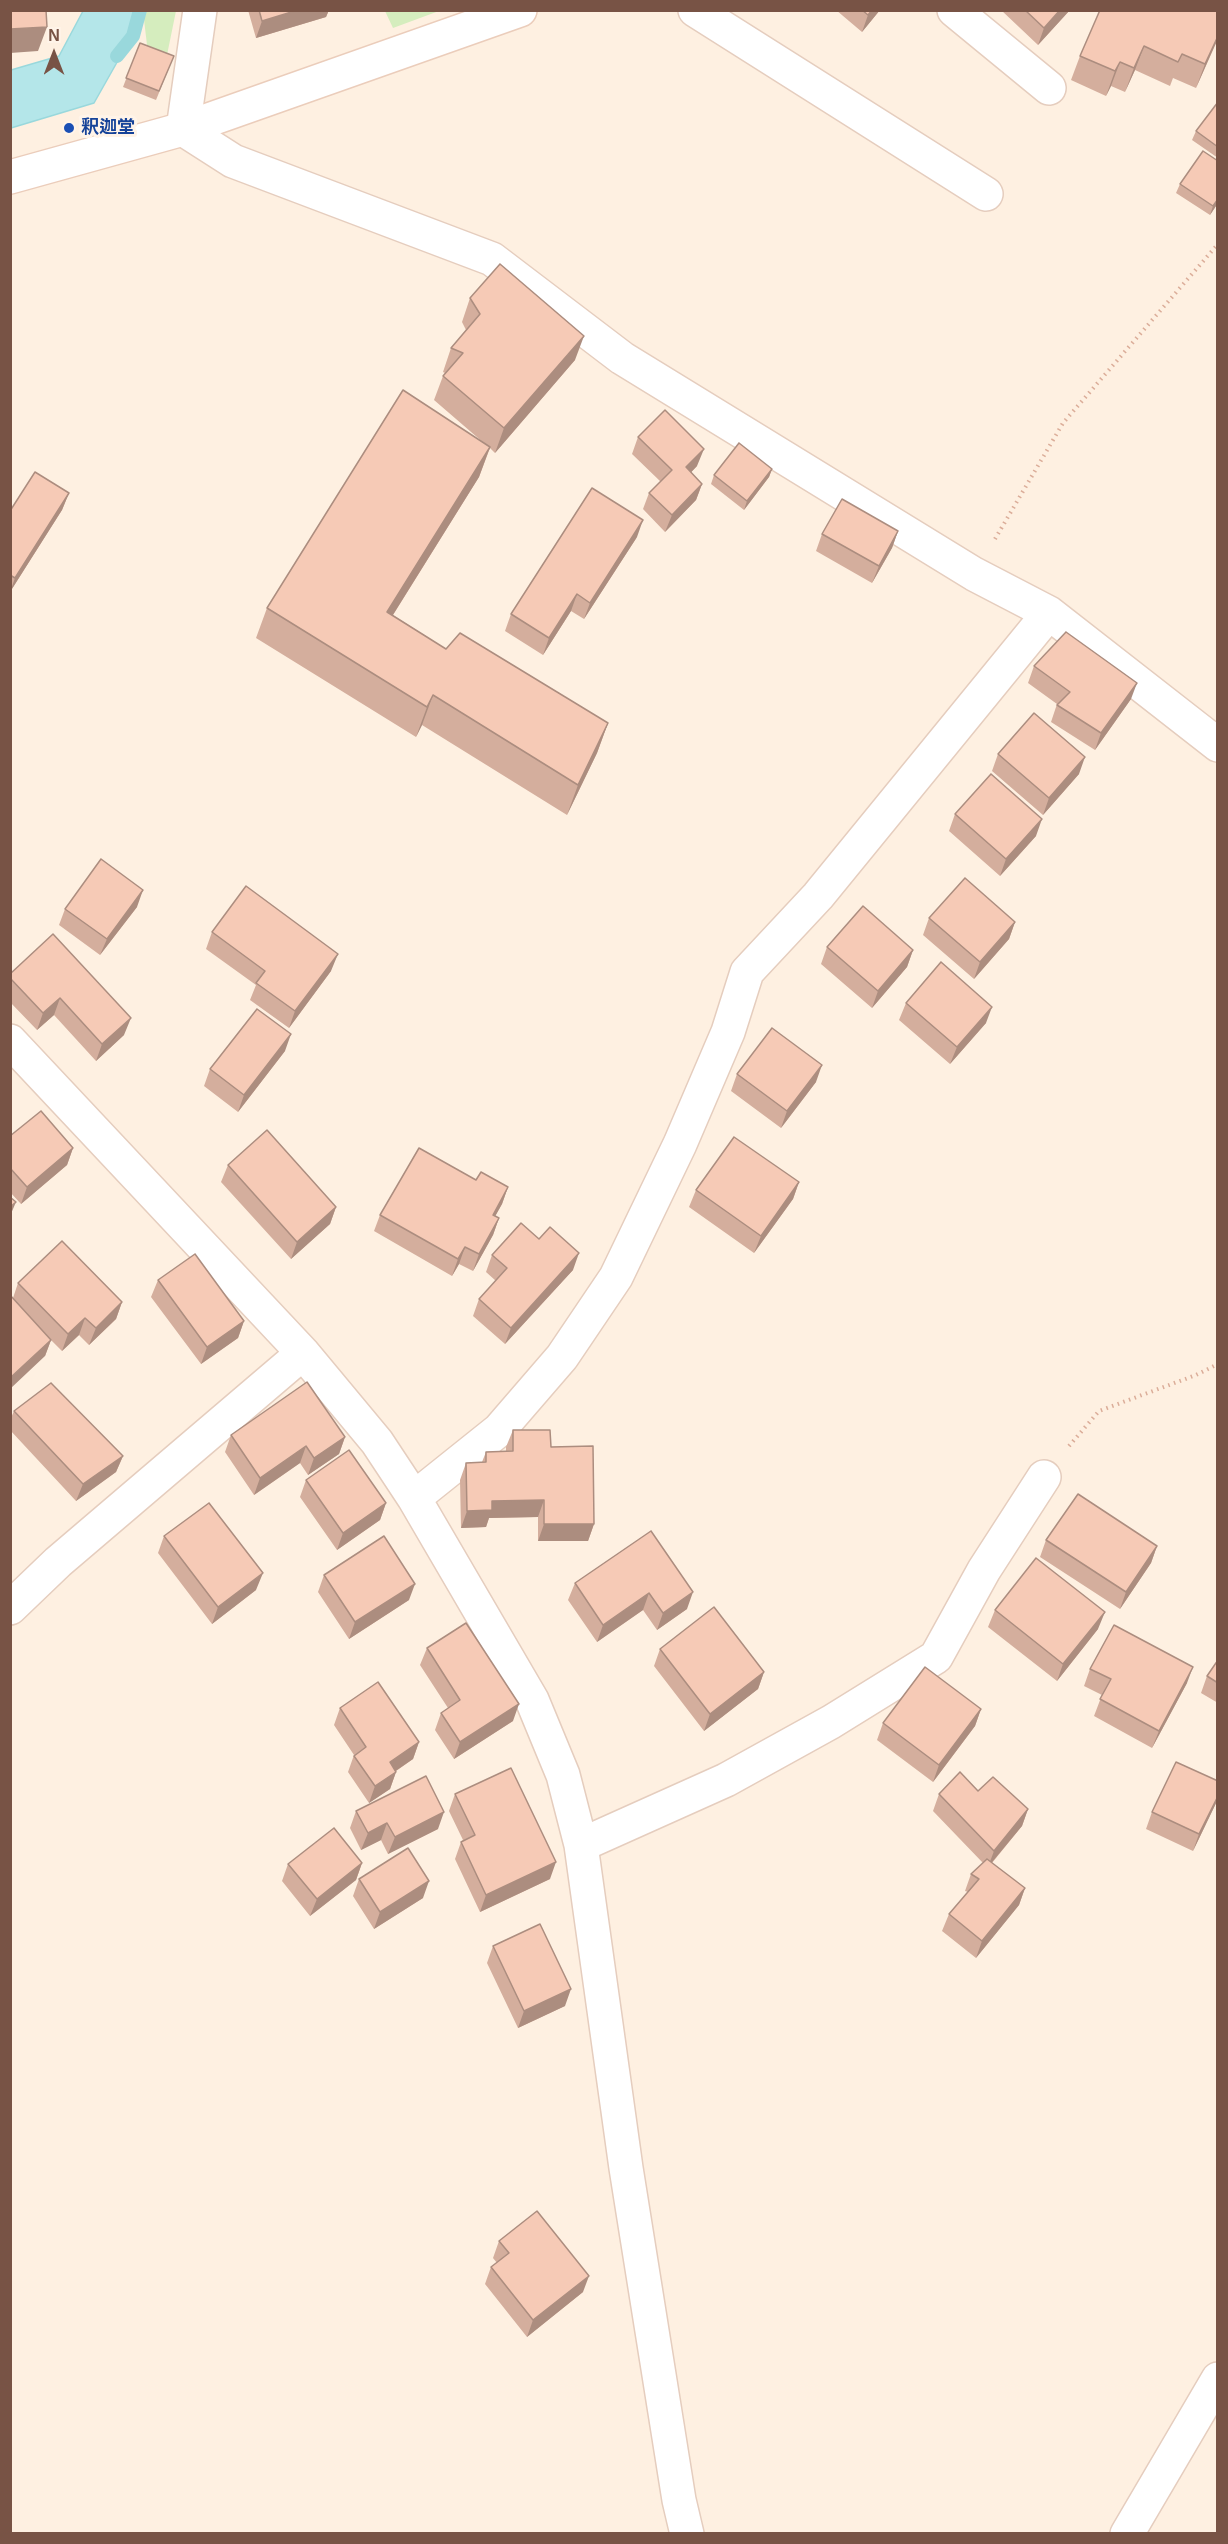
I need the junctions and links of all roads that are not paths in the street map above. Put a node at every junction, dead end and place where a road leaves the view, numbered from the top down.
1 (200, 10) edge
2 (520, 10) edge
3 (695, 10) edge
4 (954, 10) edge
5 (1049, 88) dead end
6 (183, 129) junction
7 (10, 177) edge
8 (986, 194) dead end
9 (1049, 613) junction
10 (1218, 745) edge
11 (10, 1041) edge
12 (303, 1353) junction
13 (1044, 1477) road end
14 (414, 1498) junction
15 (10, 1608) edge
16 (581, 1845) junction
17 (1218, 2379) edge
18 (687, 2534) edge
19 (1127, 2534) edge

1 - 6 street
2 - 6 street
3 - 8 street
4 - 5 street
6 - 7 street
6 - 9 street
9 - 10 street
9 - 14 street
11 - 12 street
12 - 14 street
12 - 15 street
13 - 16 street
14 - 16 street
16 - 18 street
17 - 19 street

